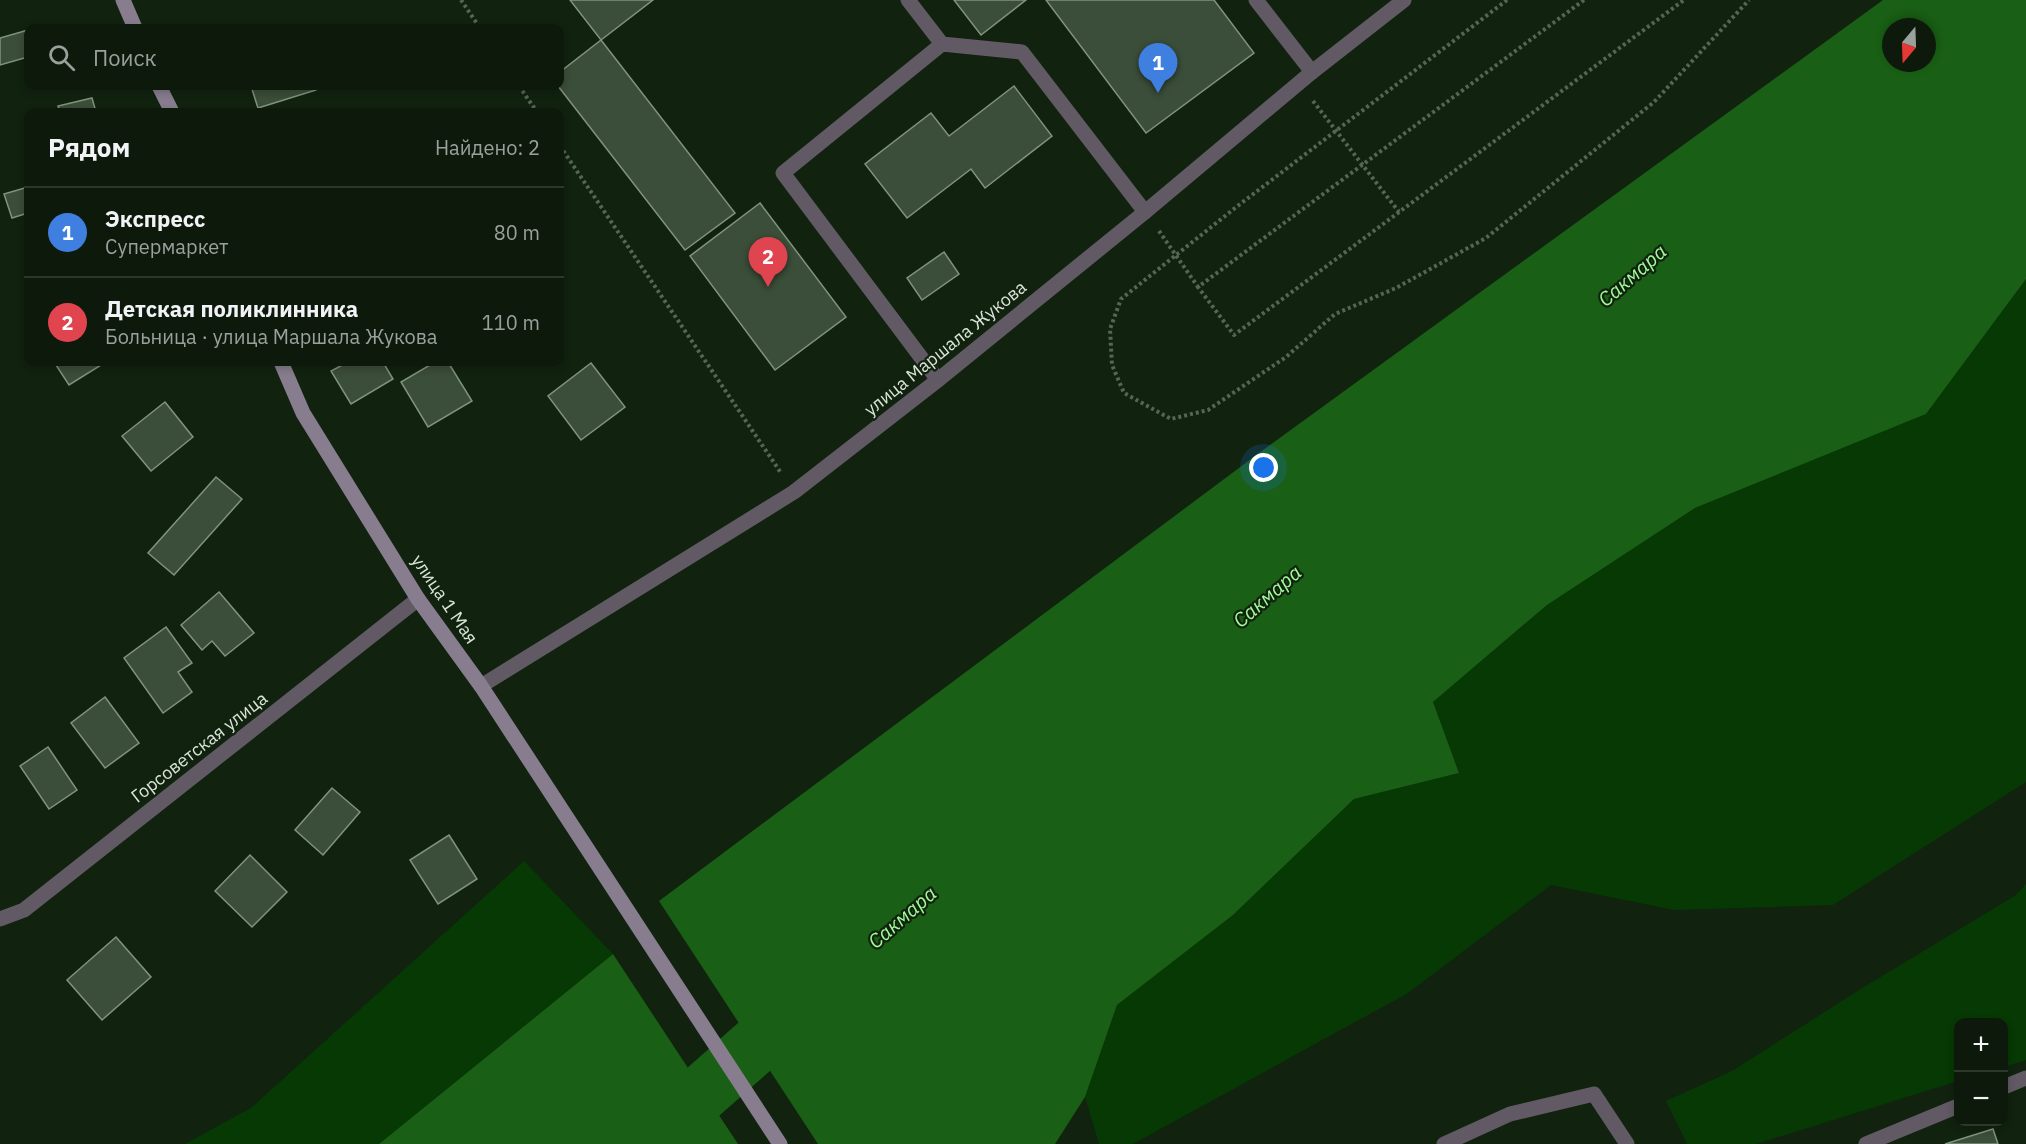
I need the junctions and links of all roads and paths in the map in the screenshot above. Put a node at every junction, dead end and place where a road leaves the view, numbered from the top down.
1 (123, 0) edge
2 (461, 0) edge
3 (908, 0) edge
4 (1256, 0) edge
5 (1404, 0) edge
6 (1507, 0) edge
7 (1584, 0) edge
8 (1684, 0) edge
9 (1749, 0) edge
10 (133, 24) edge
11 (477, 24) edge
12 (942, 44) junction
13 (1312, 72) junction
14 (1299, 83) junction
15 (161, 90) edge
16 (522, 90) edge
17 (169, 108) edge
18 (534, 108) edge
19 (1336, 131) junction
20 (564, 152) edge
21 (1362, 164) junction
22 (1145, 212) junction
23 (1399, 212) junction
24 (1177, 254) junction
25 (1198, 287) junction
26 (283, 366) edge
27 (938, 380) junction
28 (794, 492) junction
29 (418, 599) junction
30 (481, 686) junction
31 (0, 918) edge
32 (2026, 1078) edge
33 (2008, 1085) edge
34 (1954, 1108) edge
35 (780, 1144) edge
36 (1444, 1144) edge
37 (1627, 1144) edge
38 (1866, 1144) edge

1 - 10 main road
2 - 11 path
3 - 12 street
4 - 13 street
5 - 13 street, улица Маршала Жукова
6 - 19 path
7 - 21 path
8 - 23 path
9 - 24 path
12 - 22 street
12 - 27 street
13 - 14 street, улица Маршала Жукова
14 - 19 path
14 - 22 street, улица Маршала Жукова
15 - 17 main road
16 - 18 path
19 - 21 path
19 - 24 path
20 - 28 path
21 - 23 path
21 - 25 path
22 - 24 path
22 - 27 street, улица Маршала Жукова
23 - 25 path
24 - 25 path
26 - 29 main road, улица 1 Мая
27 - 28 street, улица Маршала Жукова
28 - 30 street, улица Маршала Жукова
29 - 30 main road, улица 1 Мая
29 - 31 street, Горсоветская улица
30 - 35 main road, улица 1 Мая
32 - 33 street
34 - 38 street
36 - 37 street

